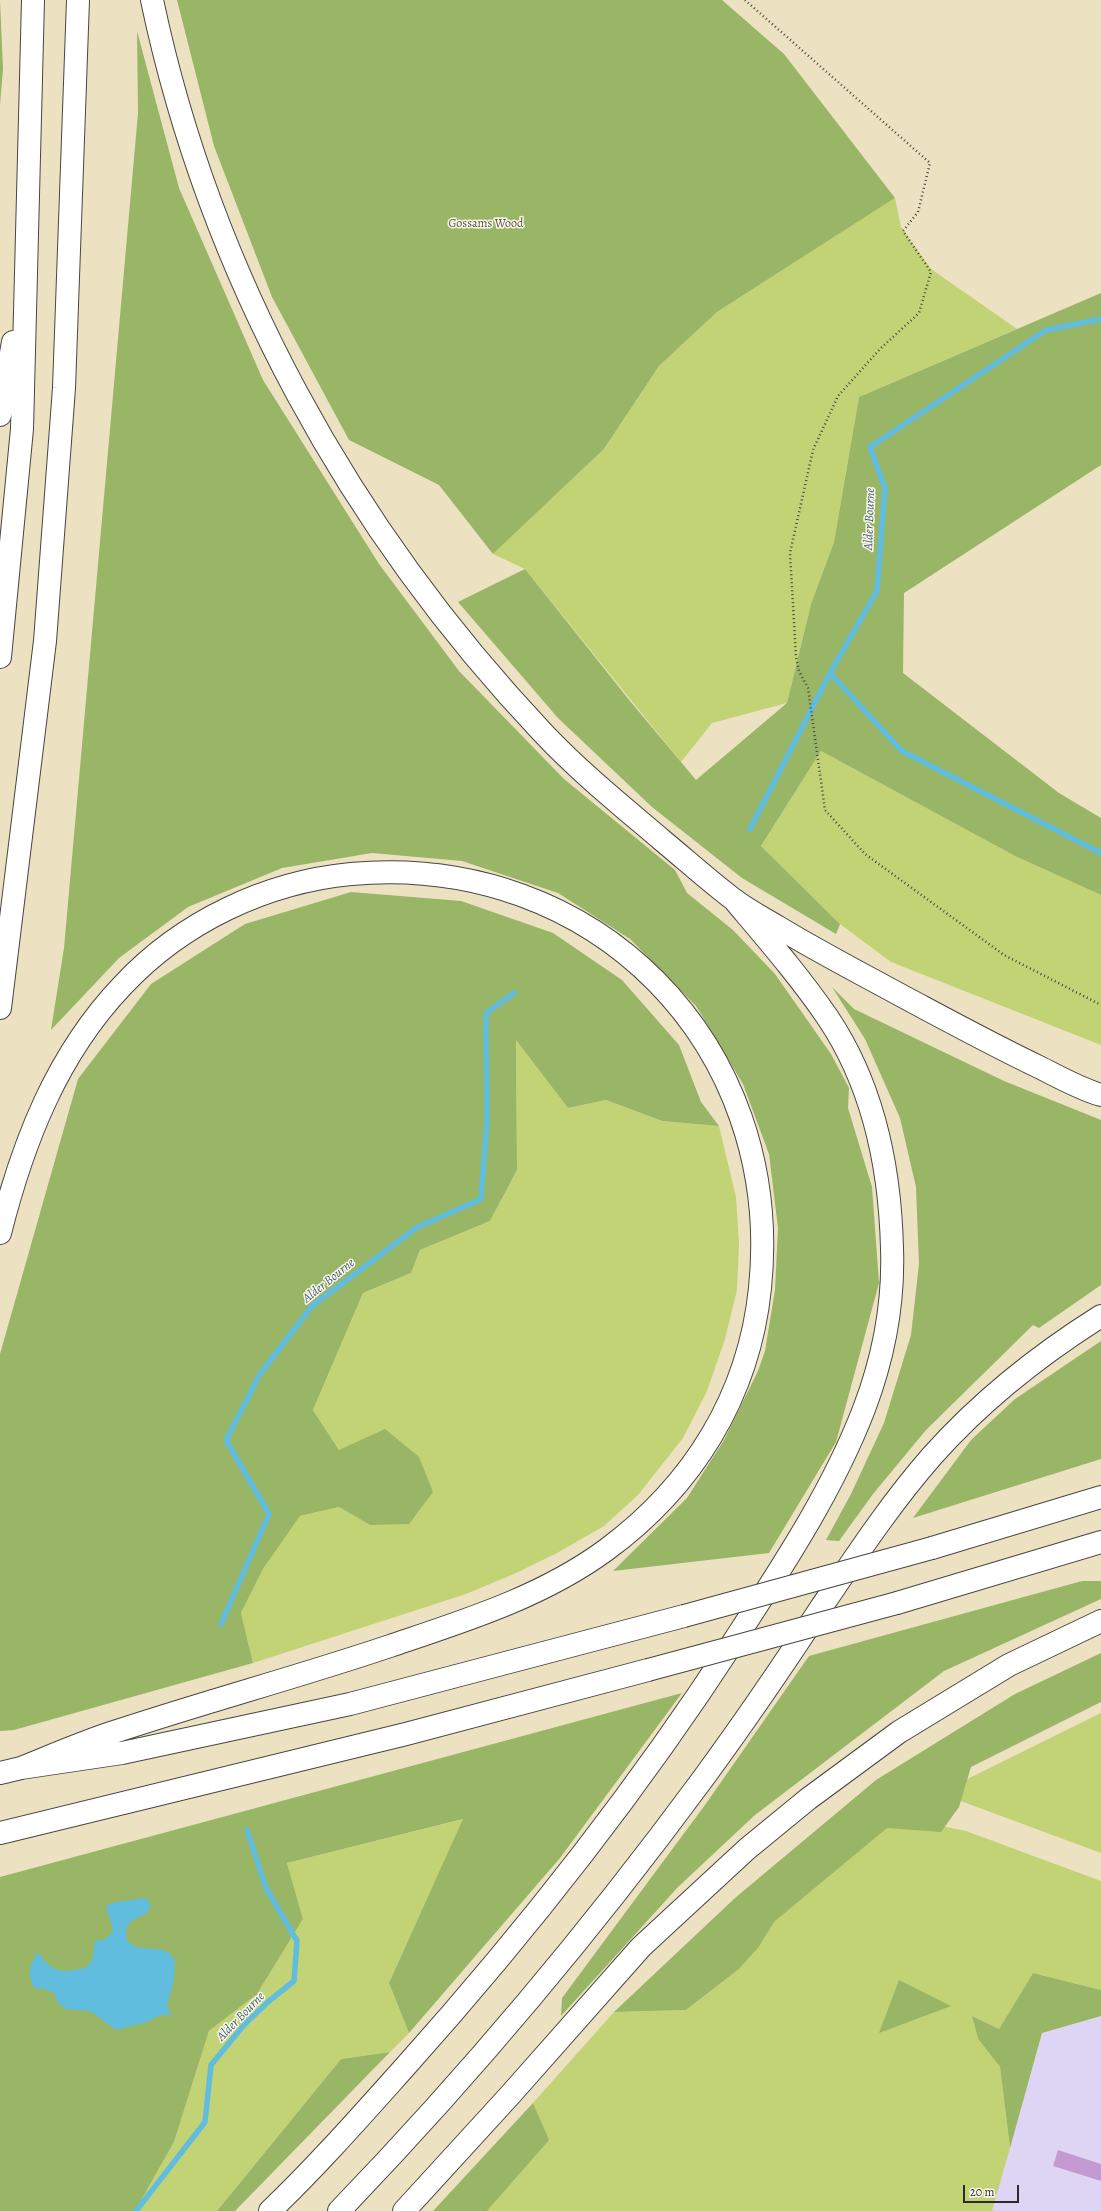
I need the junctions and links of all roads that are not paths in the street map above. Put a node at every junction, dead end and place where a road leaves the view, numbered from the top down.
1 (33, 0) edge
2 (78, 0) edge
3 (152, 0) edge
4 (26, 270) junction
5 (0, 415) edge
6 (0, 657) edge
7 (735, 901) junction
8 (0, 1008) edge
9 (1101, 1095) edge
10 (0, 1233) edge
11 (1101, 1316) edge
12 (1101, 1497) edge
13 (1101, 1542) edge
14 (1101, 1621) edge
15 (21, 1768) junction
16 (0, 1773) edge
17 (0, 1833) edge
18 (270, 2211) edge
19 (339, 2211) edge
20 (404, 2211) edge

1 - 4 highway
2 - 8 highway
3 - 7 highway
4 - 5 highway
4 - 6 highway
7 - 9 highway
7 - 18 highway
10 - 15 highway
11 - 19 highway
12 - 15 highway, bridge
13 - 17 highway, bridge
14 - 20 highway
15 - 16 highway

